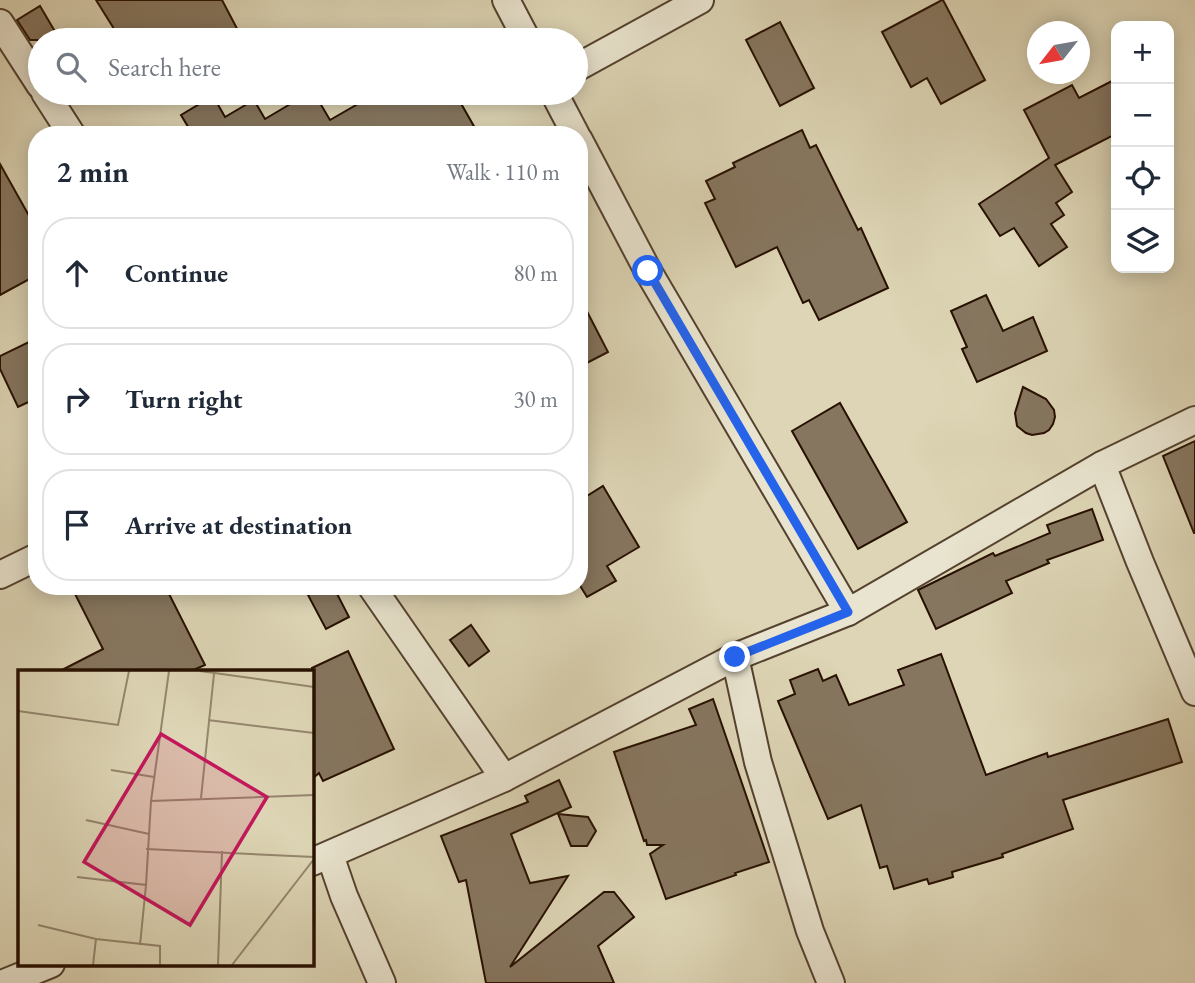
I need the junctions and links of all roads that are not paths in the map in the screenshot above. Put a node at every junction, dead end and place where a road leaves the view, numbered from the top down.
1 (506, 0) edge
2 (700, 0) edge
3 (0, 23) edge
4 (521, 28) edge
5 (588, 61) edge
6 (28, 66) edge
7 (53, 105) edge
8 (560, 105) edge
9 (66, 126) edge
10 (571, 126) edge
11 (588, 157) edge
12 (1195, 420) edge
13 (1102, 465) junction
14 (28, 561) edge
15 (0, 575) edge
16 (377, 595) edge
17 (848, 612) junction
18 (735, 657) junction
19 (1195, 692) edge
20 (504, 778) junction
21 (321, 859) edge
22 (49, 965) edge
23 (4, 983) edge
24 (382, 983) edge
25 (831, 983) edge

1 - 4 street
2 - 5 street
3 - 6 street
7 - 9 street
8 - 10 street
11 - 17 street
12 - 13 street
13 - 17 street
13 - 19 street
14 - 15 street
16 - 20 street
17 - 18 street
18 - 20 street
18 - 25 street
20 - 21 street
21 - 24 street
22 - 23 street

